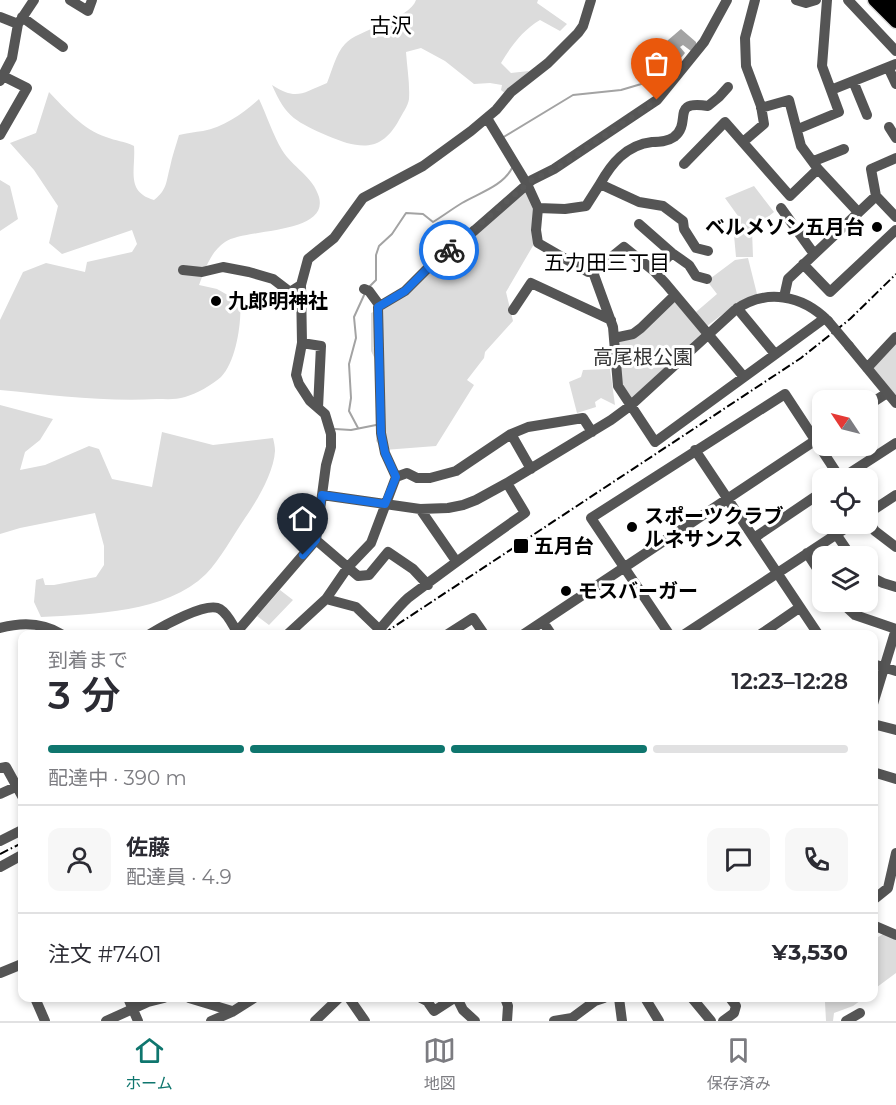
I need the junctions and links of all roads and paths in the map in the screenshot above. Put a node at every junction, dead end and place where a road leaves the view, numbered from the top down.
1 (34, 0) edge
2 (70, 0) edge
3 (92, 0) edge
4 (591, 0) edge
5 (727, 0) edge
6 (755, 0) edge
7 (796, 0) edge
8 (816, 0) edge
9 (827, 0) edge
10 (848, 0) edge
11 (874, 0) edge
12 (888, 0) edge
13 (896, 9) edge
14 (0, 17) edge
15 (20, 20) junction
16 (896, 22) edge
17 (63, 47) dead end
18 (896, 51) edge
19 (0, 57) edge
20 (12, 58) junction
21 (892, 66) edge
22 (1, 79) edge
23 (853, 81) junction
24 (896, 84) edge
25 (679, 86) dead end
26 (728, 87) dead end
27 (831, 90) junction
28 (664, 92) junction
29 (761, 108) junction
30 (867, 115) dead end
31 (487, 117) junction
32 (889, 127) dead end
33 (798, 129) junction
34 (0, 135) edge
35 (896, 138) edge
36 (743, 142) junction
37 (844, 149) dead end
38 (896, 158) edge
39 (684, 164) dead end
40 (816, 165) junction
41 (527, 184) junction
42 (600, 184) junction
43 (876, 196) junction
44 (538, 208) junction
45 (781, 208) dead end
46 (858, 212) junction
47 (896, 217) edge
48 (639, 224) dead end
49 (896, 230) edge
50 (708, 251) dead end
51 (672, 253) junction
52 (814, 254) junction
53 (803, 264) junction
54 (183, 270) dead end
55 (593, 272) junction
56 (654, 272) junction
57 (707, 279) dead end
58 (301, 285) junction
59 (367, 290) dead end
60 (675, 295) junction
61 (784, 297) junction
62 (380, 306) junction
63 (737, 308) junction
64 (513, 310) dead end
65 (611, 320) junction
66 (826, 320) junction
67 (708, 334) junction
68 (896, 337) edge
69 (614, 338) junction
70 (302, 343) junction
71 (775, 354) junction
72 (867, 368) junction
73 (744, 376) junction
74 (887, 393) junction
75 (878, 399) edge
76 (896, 403) edge
77 (630, 406) junction
78 (318, 408) junction
79 (812, 429) edge
80 (592, 432) junction
81 (511, 434) junction
82 (812, 443) edge
83 (896, 443) edge
84 (695, 450) junction
85 (531, 468) junction
86 (857, 468) edge
87 (396, 477) junction
88 (507, 483) junction
89 (322, 495) junction
90 (896, 496) edge
91 (727, 499) junction
92 (812, 499) edge
93 (385, 504) junction
94 (878, 507) edge
95 (420, 509) junction
96 (878, 533) edge
97 (836, 534) joint
98 (754, 538) junction
99 (316, 540) junction
100 (844, 546) edge
101 (896, 547) edge
102 (807, 553) junction
103 (456, 561) junction
104 (812, 561) edge
105 (348, 567) junction
106 (624, 567) junction
107 (777, 572) junction
108 (878, 580) edge
109 (428, 585) junction
110 (896, 587) edge
111 (326, 599) junction
112 (799, 608) junction
113 (852, 612) edge
114 (543, 622) junction
115 (0, 628) edge
116 (896, 629) edge
117 (54, 630) edge
118 (157, 630) edge
119 (234, 630) edge
120 (239, 630) edge
121 (292, 630) edge
122 (380, 630) edge
123 (384, 630) edge
124 (454, 630) edge
125 (481, 630) edge
126 (530, 630) edge
127 (548, 630) edge
128 (666, 630) edge
129 (691, 630) edge
130 (775, 630) edge
131 (815, 630) edge
132 (878, 665) edge
133 (884, 667) junction
134 (896, 671) edge
135 (878, 687) edge
136 (878, 725) edge
137 (896, 730) edge
138 (0, 768) edge
139 (878, 774) edge
140 (896, 779) edge
141 (18, 784) edge
142 (18, 789) edge
143 (0, 794) edge
144 (18, 832) edge
145 (0, 841) edge
146 (896, 853) edge
147 (18, 857) edge
148 (0, 867) edge
149 (894, 875) edge
150 (878, 896) edge
151 (878, 927) edge
152 (896, 935) edge
153 (18, 967) edge
154 (0, 973) edge
155 (37, 1002) edge
156 (130, 1002) edge
157 (148, 1002) edge
158 (202, 1002) edge
159 (239, 1002) edge
160 (249, 1002) edge
161 (335, 1002) edge
162 (352, 1002) edge
163 (428, 1002) edge
164 (449, 1002) edge
165 (458, 1002) edge
166 (506, 1002) edge
167 (592, 1002) edge
168 (619, 1002) edge
169 (647, 1002) edge
170 (695, 1002) edge
171 (733, 1002) edge
172 (133, 1009) junction
173 (860, 1013) dead end
174 (232, 1016) edge
175 (618, 1019) edge
176 (45, 1021) edge
177 (105, 1021) edge
178 (138, 1021) edge
179 (211, 1021) edge
180 (315, 1021) edge
181 (365, 1021) edge
182 (475, 1021) edge
183 (507, 1021) edge
184 (554, 1021) edge
185 (659, 1021) edge
186 (711, 1021) edge
187 (723, 1021) edge
188 (846, 1021) edge

1 - 15 street
2 - 3 street
4 - 31 street
5 - 28 street
6 - 29 street
7 - 8 street
9 - 27 street
10 - 18 street
11 - 16 main road
12 - 13 main road
14 - 15 street
15 - 17 street
15 - 20 street
19 - 20 street
20 - 22 street
21 - 23 street
21 - 24 street
22 - 34 street
23 - 27 street
23 - 30 street
25 - 28 street
26 - 42 street
27 - 33 street
28 - 41 street
29 - 33 street
29 - 36 street
31 - 41 street
31 - 58 street
32 - 35 street
33 - 40 street
36 - 39 street
36 - 40 street
37 - 40 street
38 - 43 street
40 - 46 street
41 - 44 street
41 - 62 street
42 - 44 street
42 - 50 street
43 - 46 street
43 - 47 street
44 - 55 street
45 - 52 street
46 - 52 street
48 - 51 street
49 - 53 street
51 - 56 street
51 - 57 street
52 - 53 street
53 - 61 street
54 - 58 street
55 - 56 street
55 - 65 street
56 - 60 street
58 - 70 street
59 - 62 street
60 - 67 street
60 - 69 street
61 - 63 street
61 - 66 street
62 - 87 street
63 - 67 street
63 - 71 street
64 - 65 street
65 - 69 street
66 - 71 street
66 - 72 street, bridge
67 - 73 street
67 - 77 street
68 - 72 street
69 - 77 street
70 - 78 street
70 - 78 street
71 - 73 street
72 - 74 street
73 - 77 street
74 - 75 street
74 - 76 street
77 - 80 street
78 - 89 street
79 - 84 street
80 - 81 street
80 - 85 street
81 - 85 street
81 - 87 street
82 - 91 street
83 - 86 street
84 - 91 street
84 - 106 street
85 - 88 street
87 - 93 street
88 - 95 street
88 - 103 street
89 - 93 street
89 - 99 street
90 - 94 street
91 - 98 street
91 - 106 street
92 - 98 street
93 - 95 street
93 - 105 street
95 - 103 street
96 - 101 street
97 - 100 street
97 - 102 street
98 - 107 street
99 - 105 street
99 - 120 street
102 - 104 street
102 - 107 street
103 - 109 street
105 - 109 street
105 - 111 street
106 - 114 street
106 - 128 street
107 - 112 street
107 - 129 street
108 - 110 street
109 - 123 street
111 - 121 street
111 - 122 street
112 - 130 street
112 - 131 street
113 - 116 street
114 - 126 street
114 - 127 street
115 - 117 street
116 - 133 street
118 - 119 street
124 - 125 street
132 - 133 street
133 - 134 street
133 - 135 street
136 - 137 street
138 - 141 street
139 - 140 street
142 - 143 street
144 - 145 street
146 - 149 street
147 - 148 street
149 - 150 street
151 - 152 street
153 - 154 street
155 - 176 street
156 - 172 street
157 - 172 street
158 - 174 street
159 - 174 street
160 - 174 street
161 - 180 street
162 - 181 street
163 - 164 street
165 - 182 street
166 - 183 street
167 - 184 street
168 - 175 street
169 - 185 street
170 - 186 street
171 - 187 street
172 - 177 street
172 - 178 street
173 - 188 street
174 - 179 street

